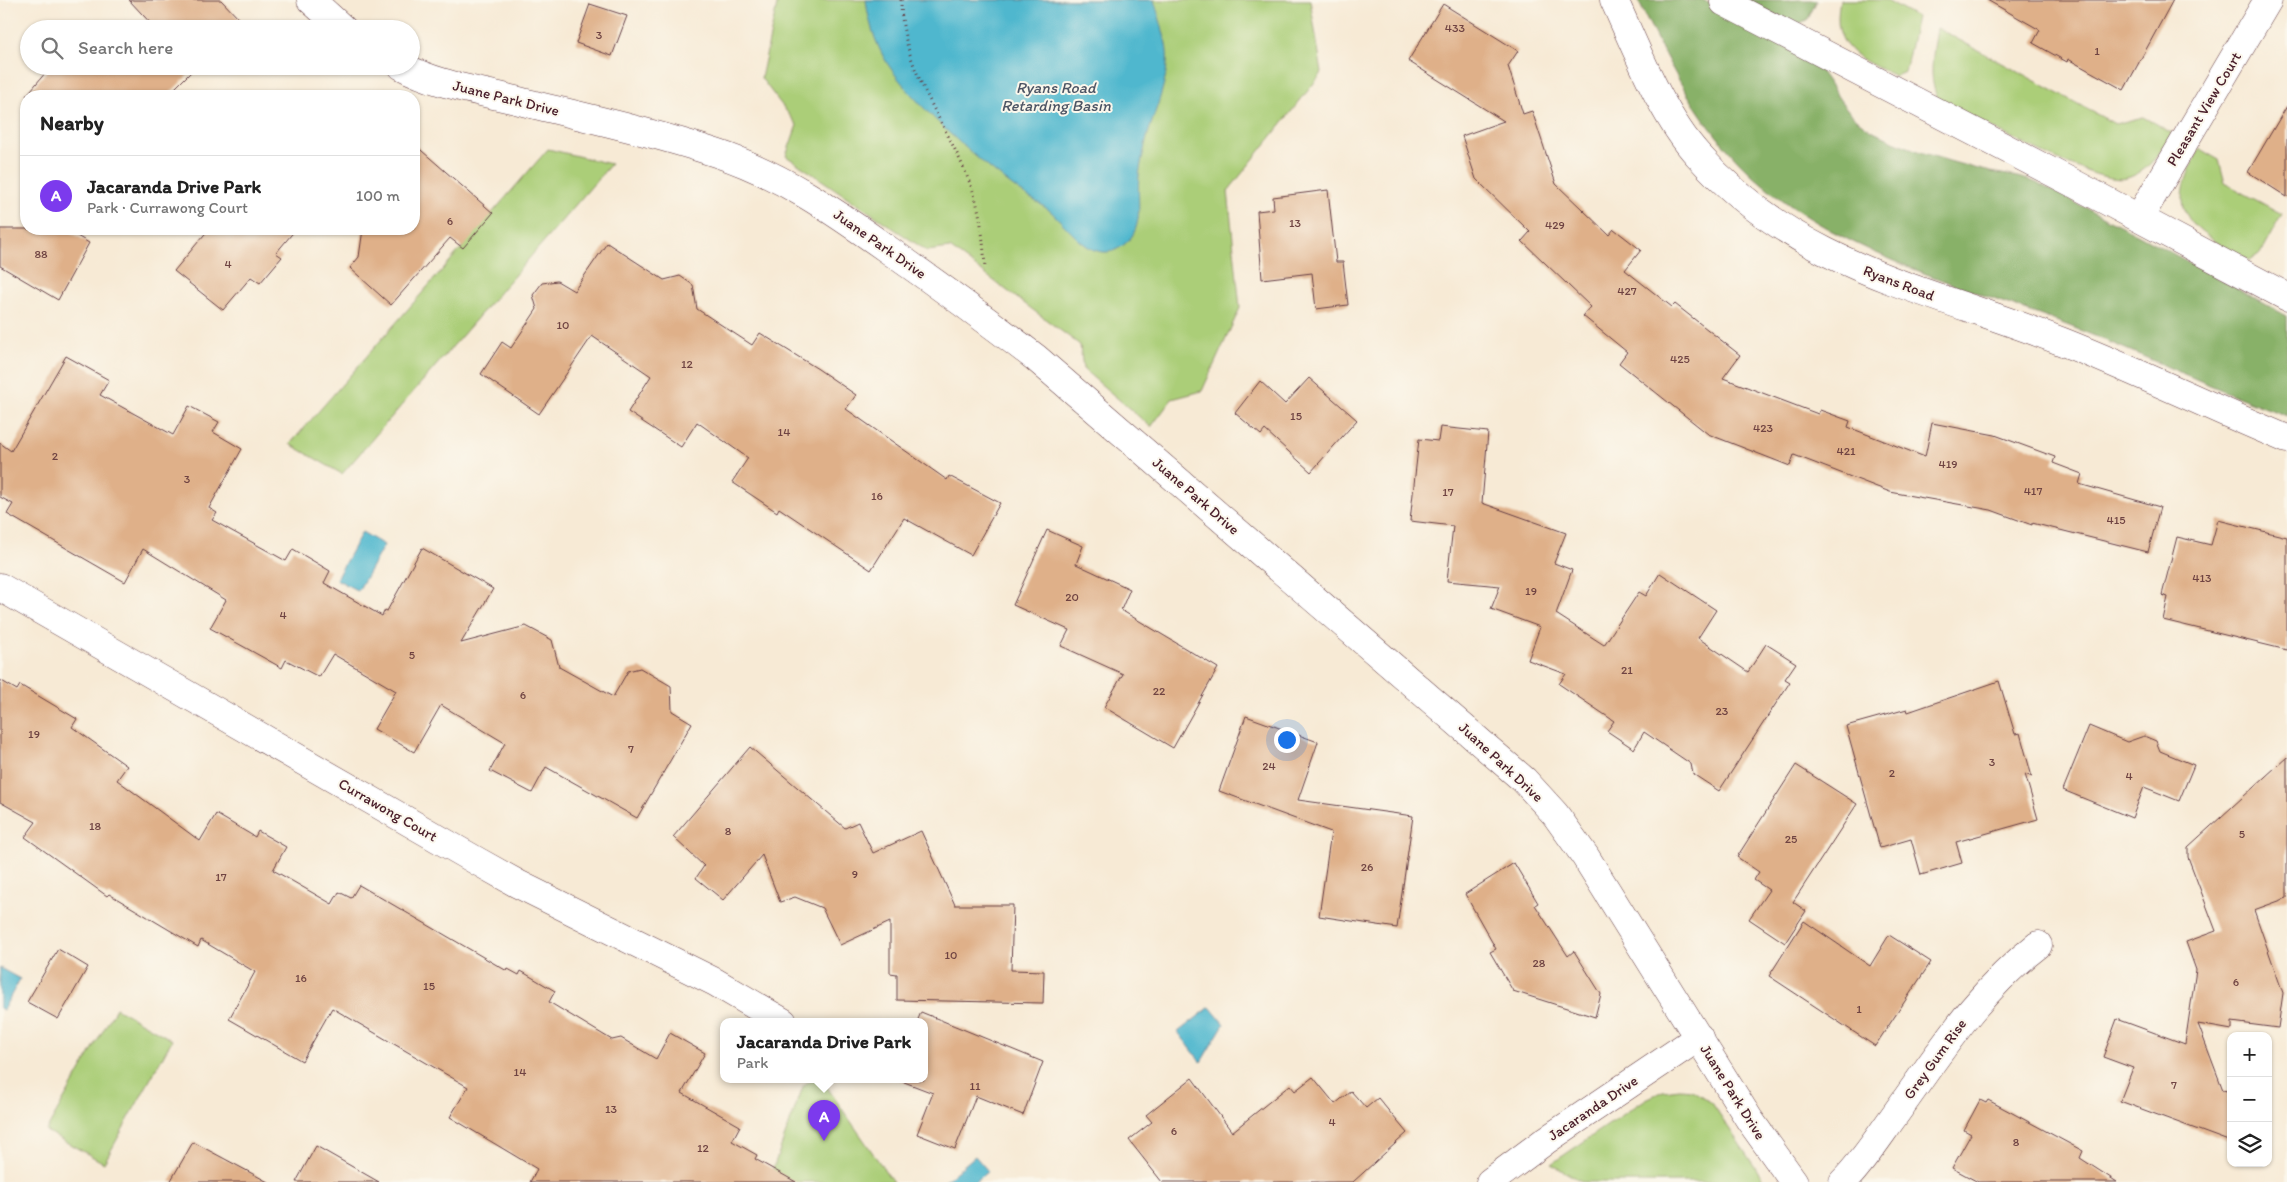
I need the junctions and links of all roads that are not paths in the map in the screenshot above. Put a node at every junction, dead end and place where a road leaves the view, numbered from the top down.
1 (311, 0) edge
2 (1614, 0) edge
3 (2268, 0) edge
4 (1724, 2) dead end
5 (332, 20) edge
6 (420, 72) edge
7 (2139, 218) junction
8 (2287, 297) edge
9 (2287, 439) edge
10 (0, 587) edge
11 (2038, 946) dead end
12 (775, 1018) edge
13 (1699, 1038) junction
14 (1490, 1182) edge
15 (1794, 1182) edge
16 (1843, 1182) edge

1 - 5 street
2 - 9 street, Ryans Road
3 - 7 street, Pleasant View Court
4 - 7 street
6 - 13 street, Juane Park Drive
7 - 8 street
10 - 12 street, Currawong Court
11 - 16 street, Grey Gum Rise
13 - 14 street, Jacaranda Drive
13 - 15 street, Juane Park Drive

